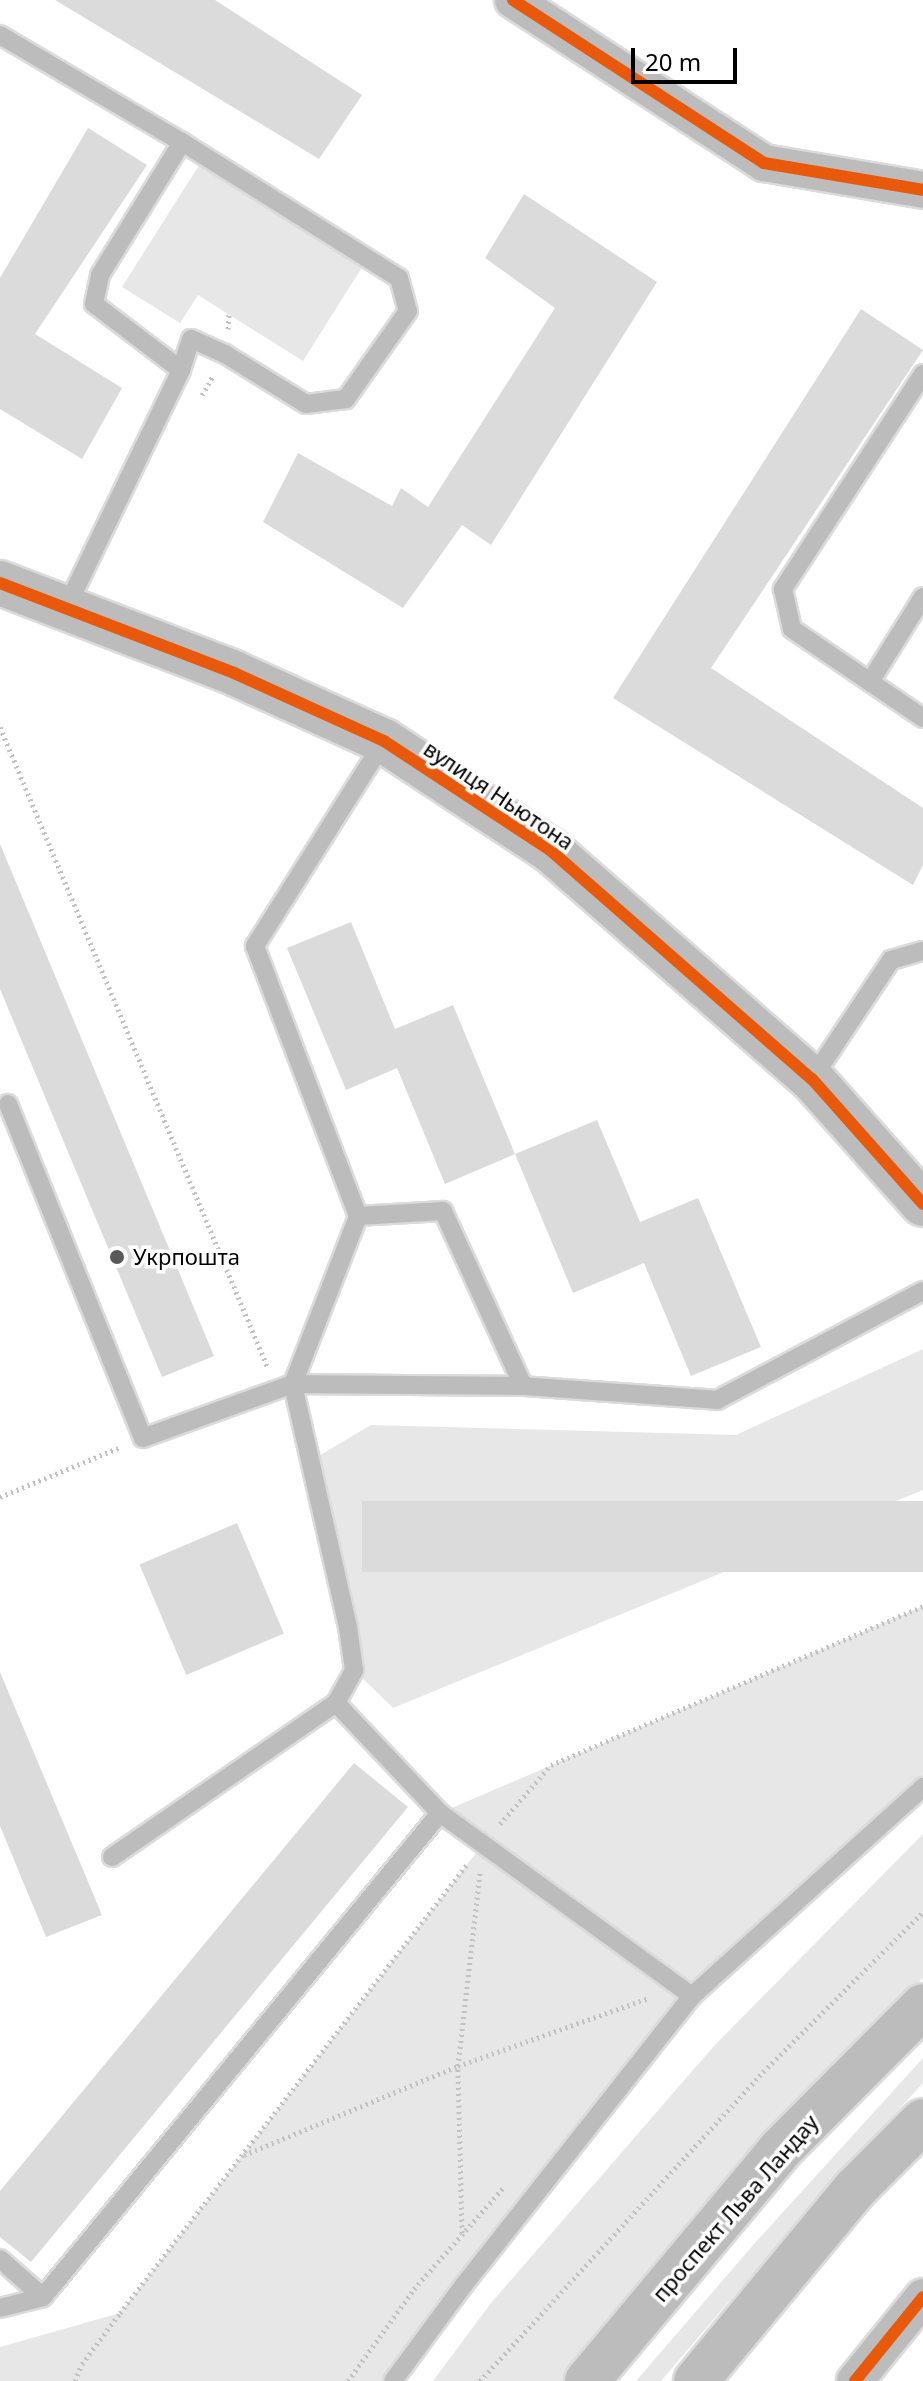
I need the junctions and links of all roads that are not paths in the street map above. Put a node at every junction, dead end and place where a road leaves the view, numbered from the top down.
1 (513, 0) edge
2 (0, 35) edge
3 (182, 142) junction
4 (923, 190) edge
5 (181, 370) junction
6 (923, 374) edge
7 (0, 583) edge
8 (923, 597) edge
9 (67, 606) junction
10 (870, 682) junction
11 (923, 718) edge
12 (384, 741) junction
13 (923, 951) edge
14 (812, 1079) junction
15 (8, 1104) dead end
16 (923, 1204) edge
17 (358, 1216) junction
18 (923, 1291) edge
19 (285, 1386) junction
20 (523, 1386) junction
21 (336, 1703) junction
22 (923, 1787) edge
23 (440, 1813) junction
24 (112, 1857) dead end
25 (686, 1992) junction
26 (923, 2006) edge
27 (923, 2121) edge
28 (0, 2259) edge
29 (43, 2297) junction
30 (923, 2297) edge
31 (0, 2308) edge
32 (393, 2381) edge
33 (587, 2381) edge
34 (696, 2381) edge
35 (855, 2381) edge

1 - 4 street
2 - 3 lane
3 - 5 lane
3 - 5 lane
5 - 9 lane
6 - 10 lane
7 - 9 street, вулиця Ньютона
8 - 10 lane
9 - 12 street, вулиця Ньютона
10 - 11 lane
12 - 14 street, вулиця Ньютона
12 - 17 lane
13 - 14 lane
14 - 16 street, вулиця Ньютона
15 - 19 lane
17 - 19 lane
17 - 20 lane
18 - 20 lane
19 - 20 lane
19 - 21 lane
21 - 23 lane
21 - 24 lane
22 - 25 lane
23 - 25 lane
23 - 29 lane
25 - 32 lane
26 - 33 street, проспект Льва Ландау
27 - 34 street
28 - 29 lane
29 - 31 lane
30 - 35 street

